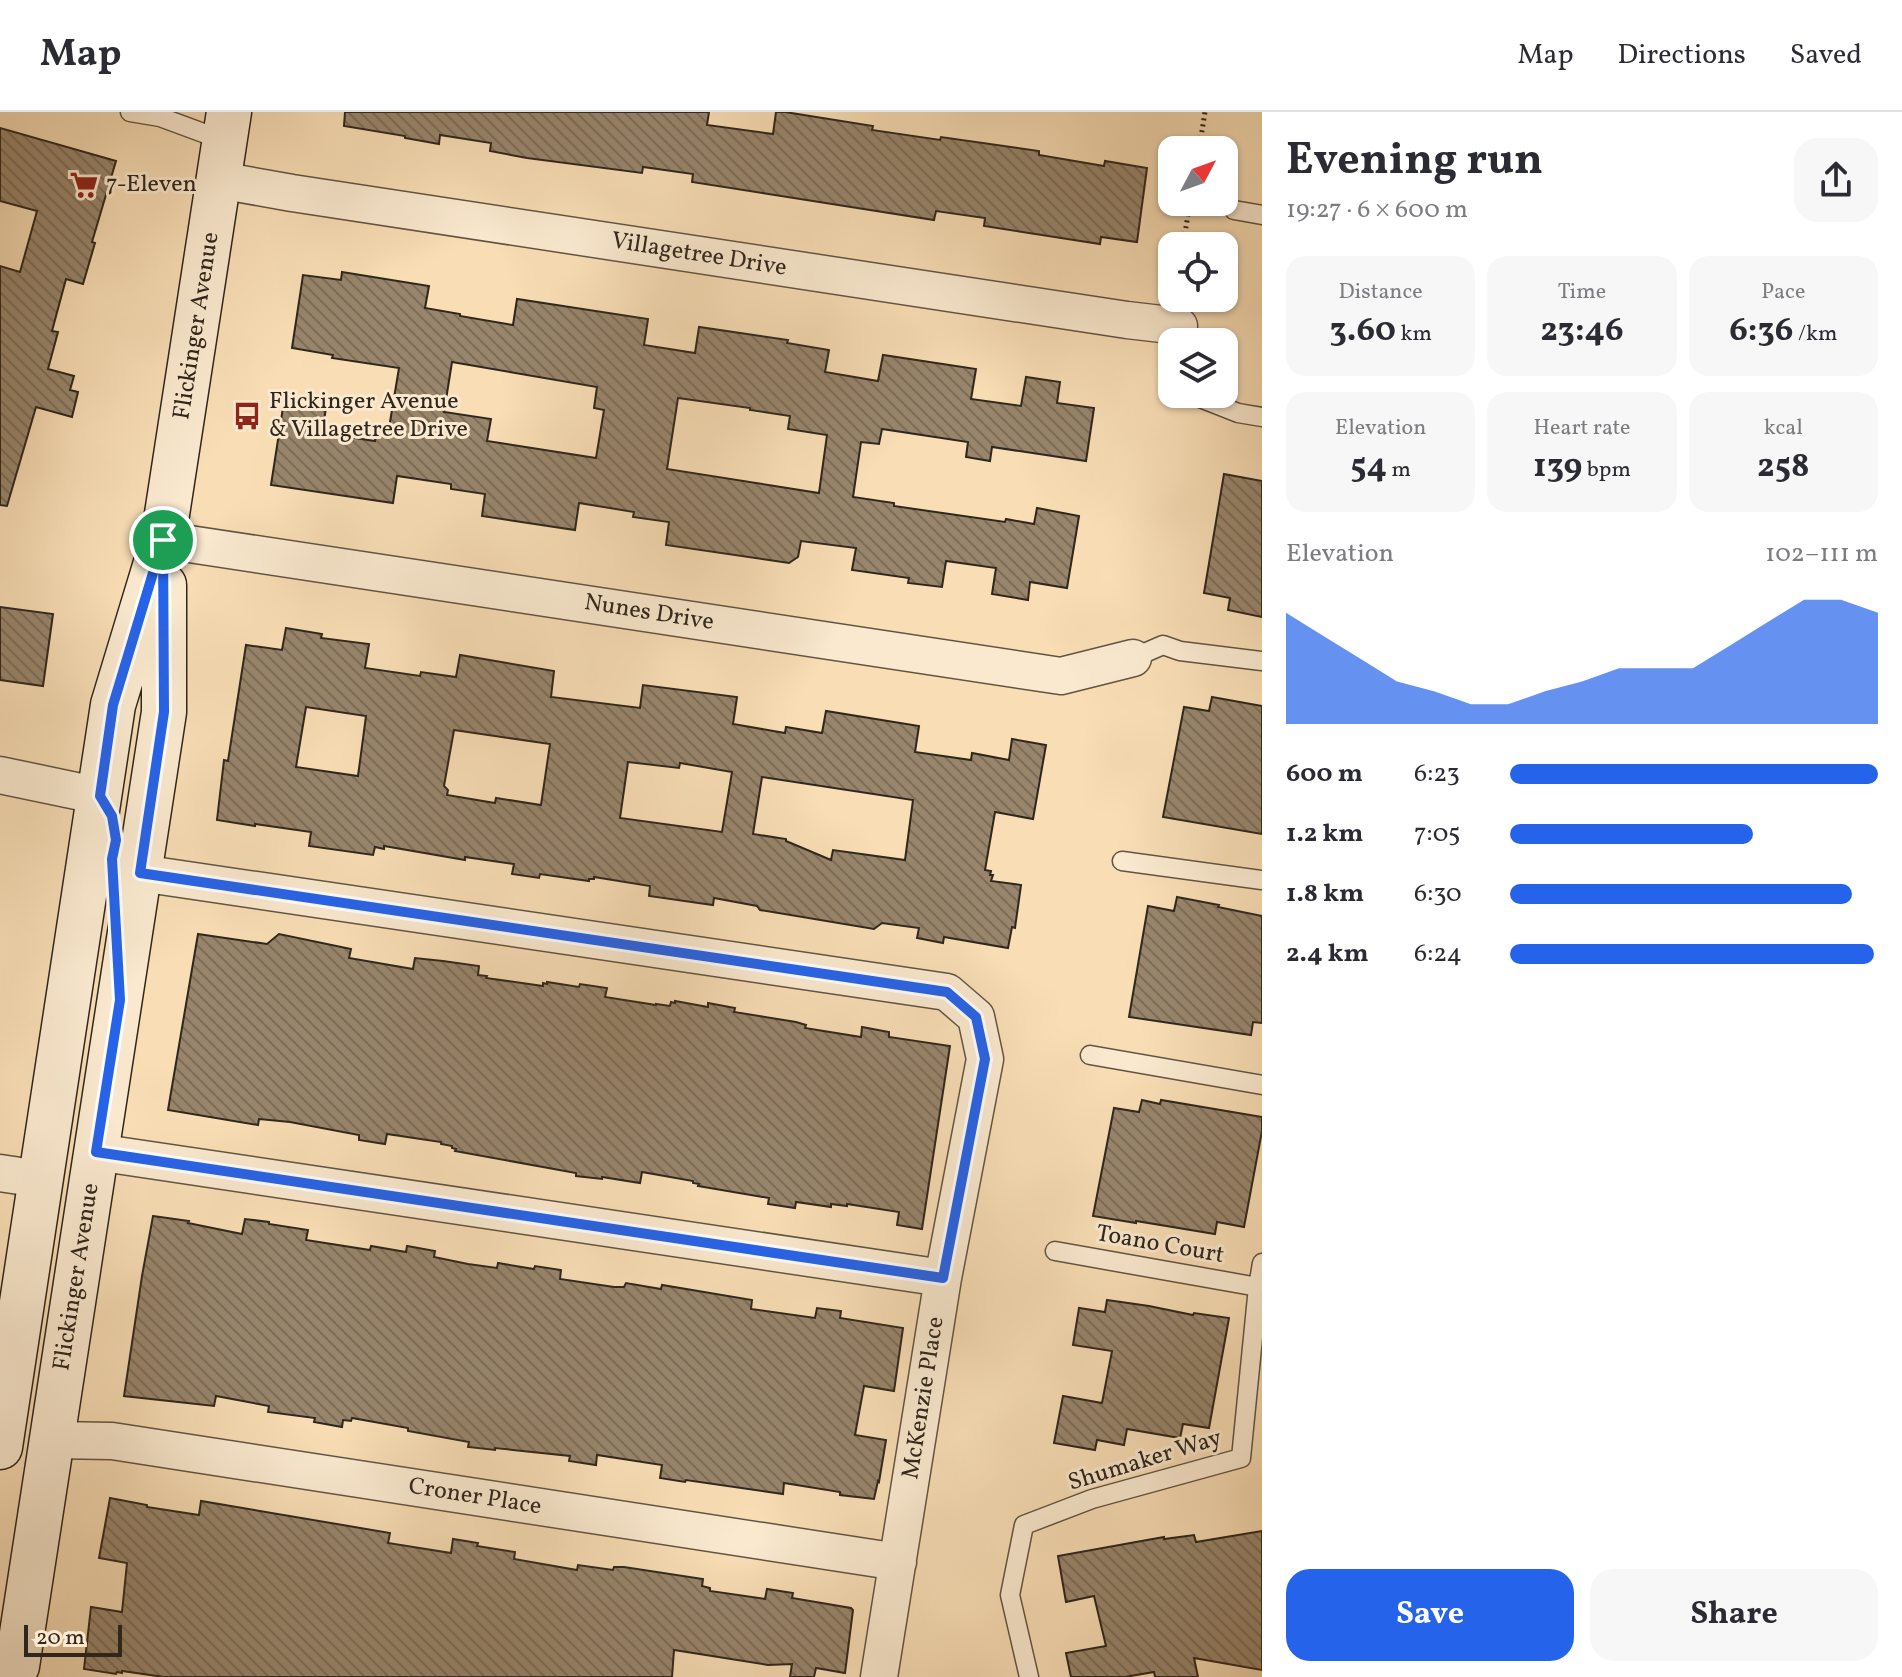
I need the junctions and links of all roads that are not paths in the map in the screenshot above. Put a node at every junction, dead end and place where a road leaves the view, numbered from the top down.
1 (130, 112) edge
2 (225, 144) edge
3 (1238, 211) edge
4 (1262, 215) edge
5 (1158, 328) edge
6 (1225, 408) edge
7 (1262, 417) edge
8 (163, 540) junction
9 (1133, 658) joint
10 (1262, 661) edge
11 (0, 775) edge
12 (100, 796) junction
13 (1122, 861) dead end
14 (140, 873) junction
15 (1262, 880) edge
16 (120, 1000) junction
17 (1090, 1055) dead end
18 (1262, 1085) edge
19 (96, 1152) junction
20 (20, 1176) edge
21 (1055, 1251) dead end
22 (1262, 1263) edge
23 (943, 1278) junction
24 (1258, 1287) junction
25 (51, 1440) junction
26 (0, 1447) edge
27 (898, 1562) junction
28 (9, 1677) edge
29 (879, 1677) edge
30 (1029, 1677) edge

1 - 2 lane
2 - 5 street, Villagetree Drive
2 - 8 main road, Flickinger Avenue
3 - 4 lane
6 - 7 lane
8 - 9 street, Nunes Drive
8 - 12 main road, Flickinger Avenue
8 - 14 main road, Flickinger Avenue
9 - 10 lane
11 - 12 street
12 - 16 main road
12 - 20 main road, Flickinger Avenue
13 - 15 lane
14 - 16 main road, Flickinger Avenue
14 - 23 street, McKenzie Place
16 - 19 main road, Flickinger Avenue
17 - 18 lane
19 - 23 street
19 - 25 main road, Flickinger Avenue
20 - 26 main road, Flickinger Avenue
21 - 24 lane, Toano Court
22 - 24 lane, Shumaker Way
23 - 27 street, McKenzie Place
24 - 30 lane, Shumaker Way
25 - 27 street, Croner Place
25 - 28 main road, Flickinger Avenue
27 - 29 street, McKenzie Place

